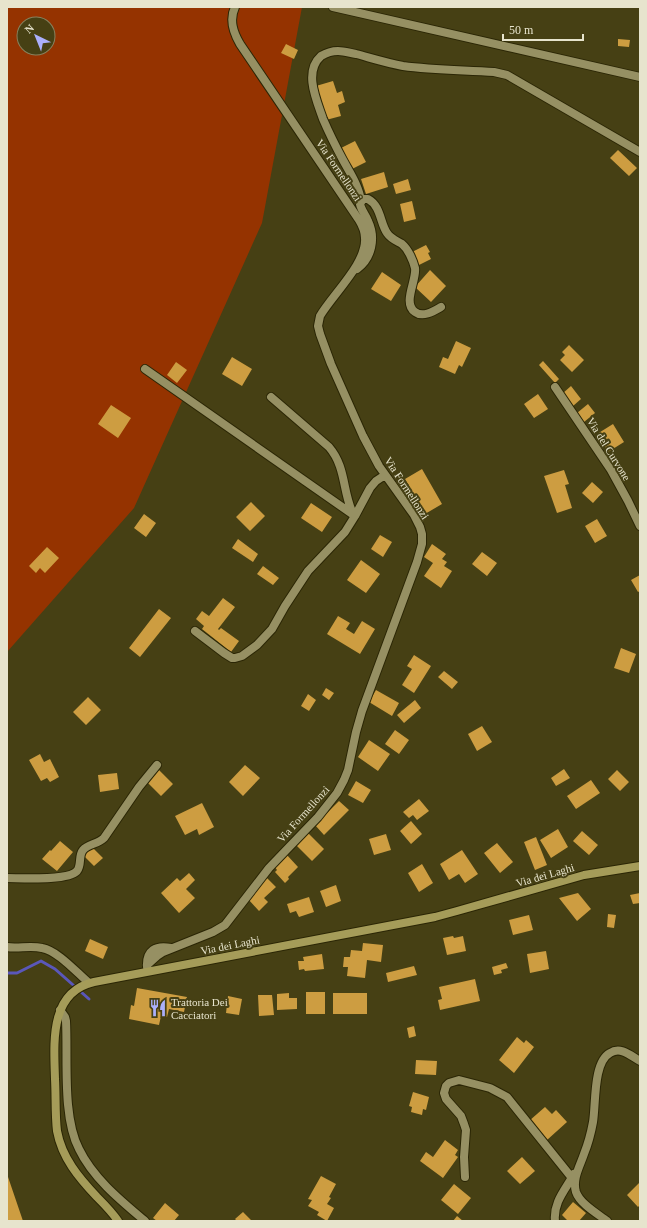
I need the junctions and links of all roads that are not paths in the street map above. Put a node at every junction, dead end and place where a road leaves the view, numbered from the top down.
1 (235, 7) edge
2 (333, 7) edge
3 (640, 77) edge
4 (640, 152) edge
5 (361, 201) junction
6 (353, 272) junction
7 (441, 307) dead end
8 (145, 369) dead end
9 (555, 386) dead end
10 (271, 397) dead end
11 (385, 475) junction
12 (355, 516) junction
13 (640, 526) edge
14 (195, 631) dead end
15 (157, 765) dead end
16 (640, 866) edge
17 (7, 878) edge
18 (7, 947) edge
19 (147, 969) junction
20 (89, 983) junction
21 (60, 1010) junction
22 (640, 1062) edge
23 (583, 1159) junction
24 (465, 1177) dead end
25 (572, 1178) junction
26 (118, 1221) edge
27 (145, 1221) edge
28 (555, 1221) edge
29 (607, 1221) edge

1 - 6 street, Via Formellonzi
2 - 3 street
4 - 5 street
5 - 6 street
5 - 7 street
6 - 11 street, Via Formellonzi
8 - 12 street
9 - 13 street, Via del Curvone
10 - 12 street
11 - 12 street
11 - 19 street, Via Formellonzi
12 - 14 street
15 - 17 street
16 - 19 main road, Via dei Laghi
18 - 20 street
19 - 20 main road, Via dei Laghi
20 - 21 main road, Via dei Laghi
21 - 26 main road, Via dei Laghi
21 - 27 street
22 - 23 street
23 - 25 street
23 - 29 street
24 - 25 street
25 - 28 street

